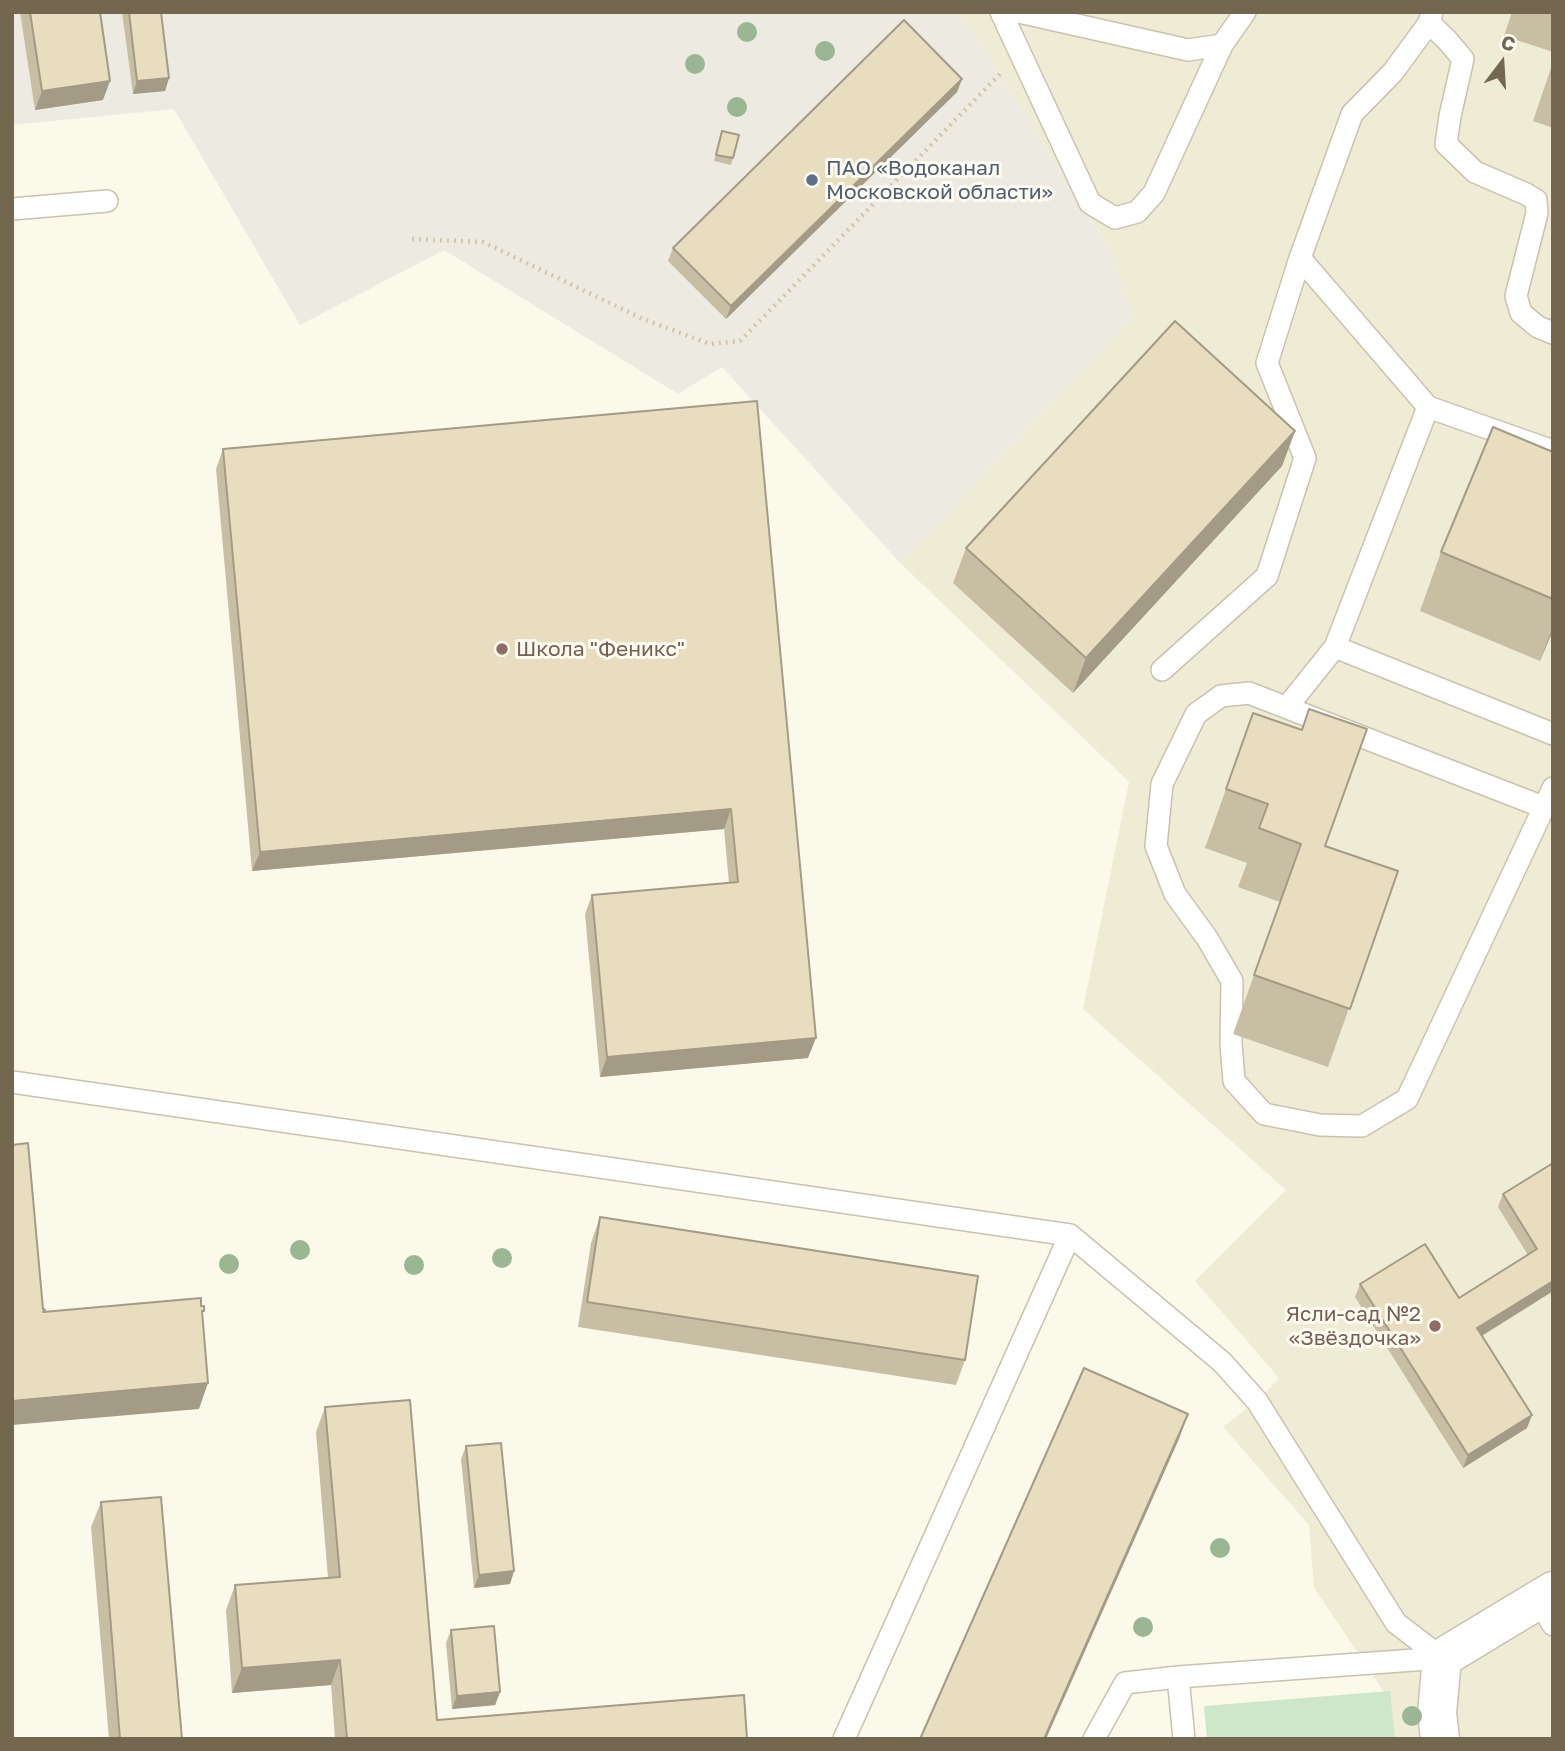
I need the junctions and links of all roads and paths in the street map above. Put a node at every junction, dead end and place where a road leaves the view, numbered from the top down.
1 (1001, 12) edge
2 (1019, 12) edge
3 (1245, 12) edge
4 (1430, 18) edge
5 (1222, 46) junction
6 (1020, 53) junction
7 (107, 201) dead end
8 (12, 209) edge
9 (412, 239) dead end
10 (1300, 258) junction
11 (1553, 333) edge
12 (1428, 407) junction
13 (1553, 451) edge
14 (1335, 647) junction
15 (1161, 670) dead end
16 (1287, 707) junction
17 (1553, 734) edge
18 (1553, 788) edge
19 (1544, 807) junction
20 (12, 1082) edge
21 (1070, 1235) junction
22 (1548, 1605) edge
23 (1442, 1658) junction
24 (1178, 1677) junction
25 (844, 1739) edge
26 (1094, 1739) edge
27 (1184, 1739) edge
28 (1440, 1739) edge

1 - 6 lane
2 - 5 lane
3 - 5 lane
4 - 10 lane
4 - 11 lane
5 - 6 lane
6 - 9 path
7 - 8 lane
10 - 12 lane
10 - 15 lane
12 - 13 lane
12 - 14 lane
14 - 16 lane
14 - 17 lane
16 - 19 lane
16 - 19 lane
18 - 19 lane
20 - 21 lane
21 - 23 lane
21 - 25 lane
22 - 23 street
23 - 24 lane
23 - 28 street
24 - 26 lane
24 - 27 lane

